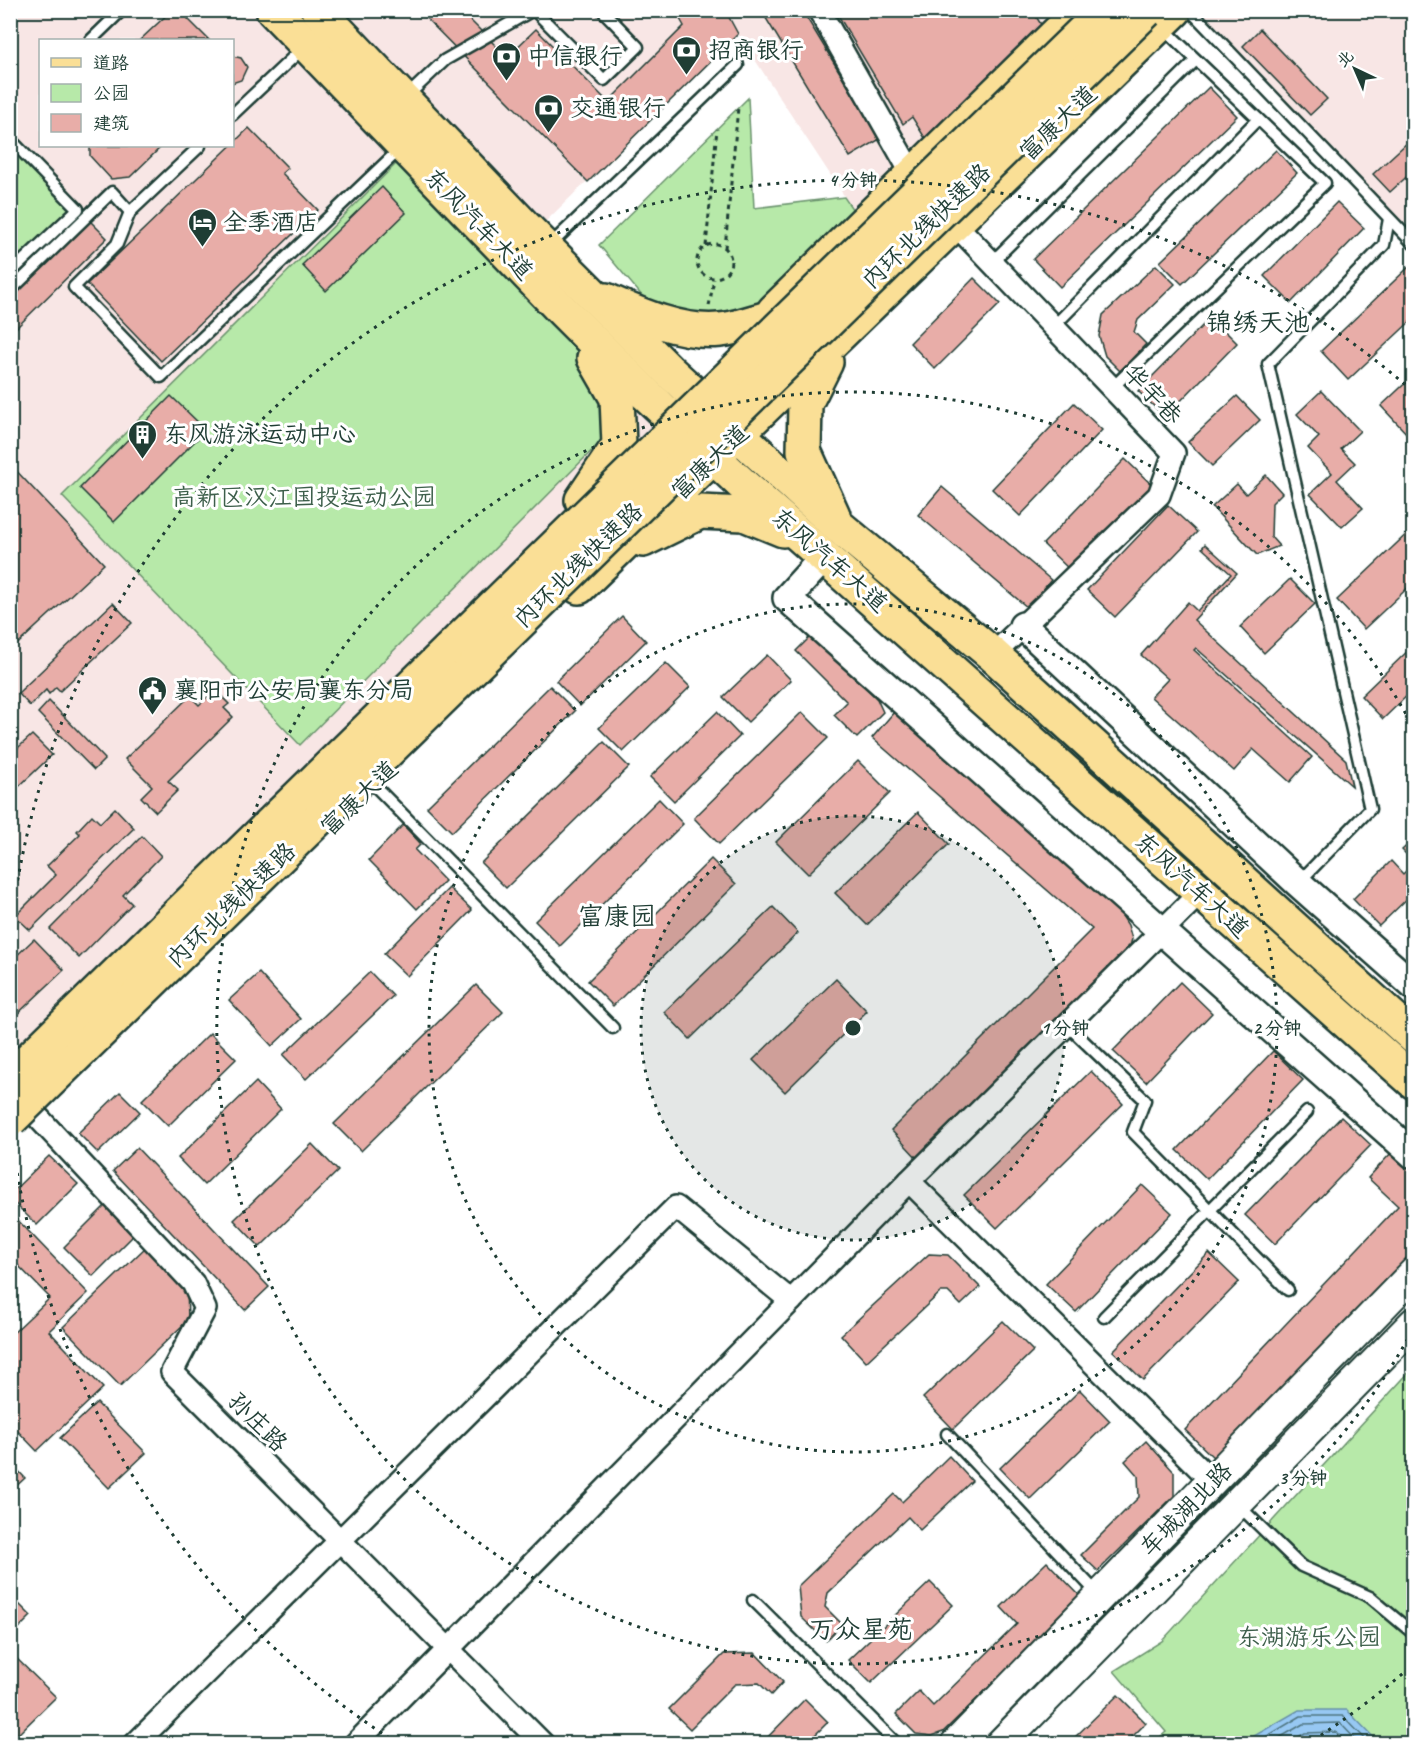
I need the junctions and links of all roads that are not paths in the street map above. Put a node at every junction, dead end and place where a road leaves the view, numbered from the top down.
1 (122, 10) edge
2 (273, 10) edge
3 (318, 10) edge
4 (533, 10) edge
5 (602, 10) edge
6 (819, 10) edge
7 (1081, 10) edge
8 (1105, 10) edge
9 (1190, 10) edge
10 (1160, 15) edge
11 (92, 39) edge
12 (306, 45) junction
13 (1196, 60) junction
14 (738, 65) dead end
15 (403, 99) junction
16 (234, 113) edge
17 (1258, 119) junction
18 (10, 139) edge
19 (404, 146) junction
20 (199, 147) edge
21 (912, 174) junction
22 (130, 212) junction
23 (1389, 219) junction
24 (954, 223) junction
25 (1413, 244) edge
26 (546, 249) junction
27 (992, 262) junction
28 (10, 273) edge
29 (10, 291) edge
30 (589, 292) junction
31 (766, 319) junction
32 (574, 322) junction
33 (1053, 326) junction
34 (838, 338) junction
35 (1113, 387) junction
36 (692, 392) junction
37 (669, 415) junction
38 (738, 435) junction
39 (715, 458) junction
40 (582, 500) junction
41 (837, 525) junction
42 (817, 548) junction
43 (612, 555) junction
44 (1023, 626) junction
45 (993, 655) junction
46 (373, 784) junction
47 (1298, 884) junction
48 (1200, 893) junction
49 (1162, 930) junction
50 (1413, 986) edge
51 (1067, 1025) junction
52 (613, 1028) dead end
53 (1413, 1037) edge
54 (10, 1060) edge
55 (10, 1078) edge
56 (1413, 1082) edge
57 (1307, 1112) dead end
58 (22, 1117) edge
59 (10, 1137) edge
60 (1413, 1155) edge
61 (909, 1181) junction
62 (1210, 1210) junction
63 (1413, 1273) edge
64 (1288, 1290) dead end
65 (791, 1301) junction
66 (1104, 1317) dead end
67 (1413, 1323) edge
68 (947, 1434) dead end
69 (1213, 1482) junction
70 (1237, 1503) junction
71 (342, 1541) junction
72 (1101, 1596) junction
73 (753, 1600) dead end
74 (1413, 1634) edge
75 (450, 1649) junction
76 (135, 1743) edge
77 (355, 1743) edge
78 (543, 1743) edge
79 (897, 1743) edge
80 (956, 1743) edge
81 (1001, 1743) edge

1 - 11 lane
2 - 12 main road, 东风汽车大道
3 - 15 main road, 东风汽车大道
4 - 5 lane
4 - 15 lane
6 - 21 street
7 - 21 main road
8 - 55 main road, 内环北线快速路, bridge
9 - 23 lane
10 - 13 lane
10 - 24 main road, 富康大道
10 - 58 main road, 内环北线快速路, bridge
12 - 16 lane
12 - 19 main road, 东风汽车大道
13 - 17 lane
13 - 27 lane
14 - 26 lane
15 - 26 main road, 东风汽车大道
17 - 33 lane
17 - 35 lane
18 - 28 lane
19 - 22 lane
19 - 32 main road, 东风汽车大道
20 - 22 lane
21 - 31 main road
22 - 29 lane
23 - 25 lane
23 - 47 lane
24 - 27 street, 华宇巷
24 - 34 main road, 富康大道
26 - 30 main road, 东风汽车大道
27 - 33 street, 华宇巷
30 - 31 main road
30 - 36 main road, 东风汽车大道
31 - 36 main road
32 - 37 main road, 东风汽车大道
32 - 40 main road
33 - 35 street, 华宇巷
34 - 38 main road, 富康大道
34 - 41 main road
35 - 44 street, 华宇巷
36 - 37 main road
36 - 38 main road, 东风汽车大道
37 - 39 main road, 东风汽车大道
37 - 40 main road
38 - 39 main road, 富康大道
38 - 41 main road, 东风汽车大道
39 - 42 main road, 东风汽车大道
39 - 43 main road, 富康大道
40 - 54 main road
41 - 45 main road, 东风汽车大道
42 - 43 main road
42 - 48 main road, 东风汽车大道
42 - 49 street
43 - 46 main road, 富康大道
44 - 45 street, 华宇巷
44 - 47 street
45 - 53 main road, 东风汽车大道
46 - 52 lane
46 - 58 main road, 富康大道
47 - 50 street
48 - 49 street
48 - 56 main road, 东风汽车大道
49 - 51 street
49 - 60 street
51 - 61 street
51 - 62 lane
57 - 62 lane
58 - 59 main road, 富康大道
58 - 71 street, 孙庄路
61 - 65 street
61 - 69 street
62 - 64 lane
62 - 66 lane
63 - 69 main road, 车城湖北路
65 - 71 street
65 - 75 street
67 - 70 main road, 车城湖北路
68 - 72 lane
69 - 72 main road, 车城湖北路
70 - 74 lane
70 - 81 main road, 车城湖北路
71 - 75 street, 孙庄路
71 - 76 street
72 - 80 main road, 车城湖北路
73 - 79 lane
75 - 77 street
75 - 78 street, 孙庄路

